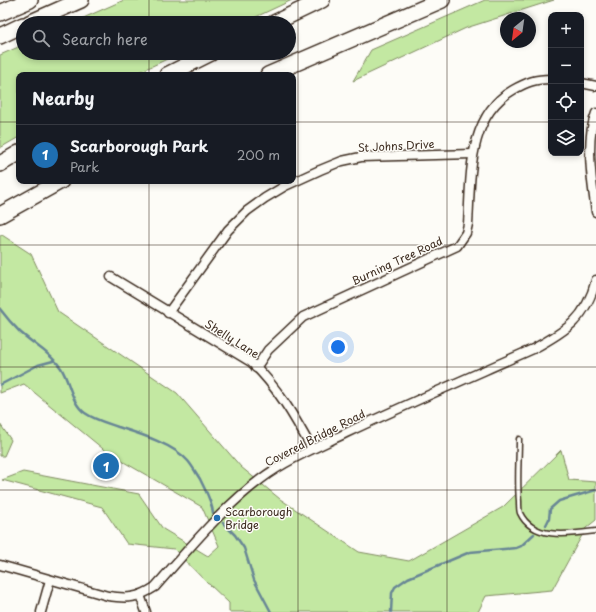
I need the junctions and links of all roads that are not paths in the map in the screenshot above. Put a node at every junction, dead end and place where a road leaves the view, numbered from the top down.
1 (30, 0) edge
2 (81, 0) edge
3 (322, 0) edge
4 (442, 0) edge
5 (0, 13) edge
6 (45, 16) edge
7 (289, 16) edge
8 (16, 29) edge
9 (0, 36) edge
10 (197, 60) edge
11 (173, 72) edge
12 (275, 72) edge
13 (548, 79) edge
14 (584, 84) edge
15 (596, 86) edge
16 (596, 112) edge
17 (16, 154) edge
18 (473, 154) junction
19 (0, 164) edge
20 (296, 181) edge
21 (56, 184) edge
22 (289, 184) edge
23 (596, 212) edge
24 (0, 215) edge
25 (111, 277) dead end
26 (596, 280) edge
27 (168, 313) junction
28 (256, 368) junction
29 (519, 439) dead end
30 (312, 449) junction
31 (596, 531) edge
32 (0, 565) edge
33 (50, 580) junction
34 (140, 595) junction
35 (42, 612) edge
36 (146, 612) edge

1 - 5 highway
2 - 6 highway
3 - 7 highway
4 - 12 highway
8 - 9 highway
10 - 11 highway
13 - 18 street, Burning Tree Road
14 - 15 street
16 - 23 street
17 - 19 highway
18 - 20 street, St Johns Drive
18 - 28 street, Burning Tree Road
21 - 24 highway
22 - 27 street, St Johns Drive
25 - 27 street, Shelly Lane
26 - 30 street, Covered Bridge Road
27 - 28 street, Shelly Lane
28 - 30 street, Shelly Lane
29 - 31 lane
30 - 34 street, Covered Bridge Road
32 - 33 street, Covered Bridge Road
33 - 34 street, Covered Bridge Road
33 - 35 street
34 - 36 street

